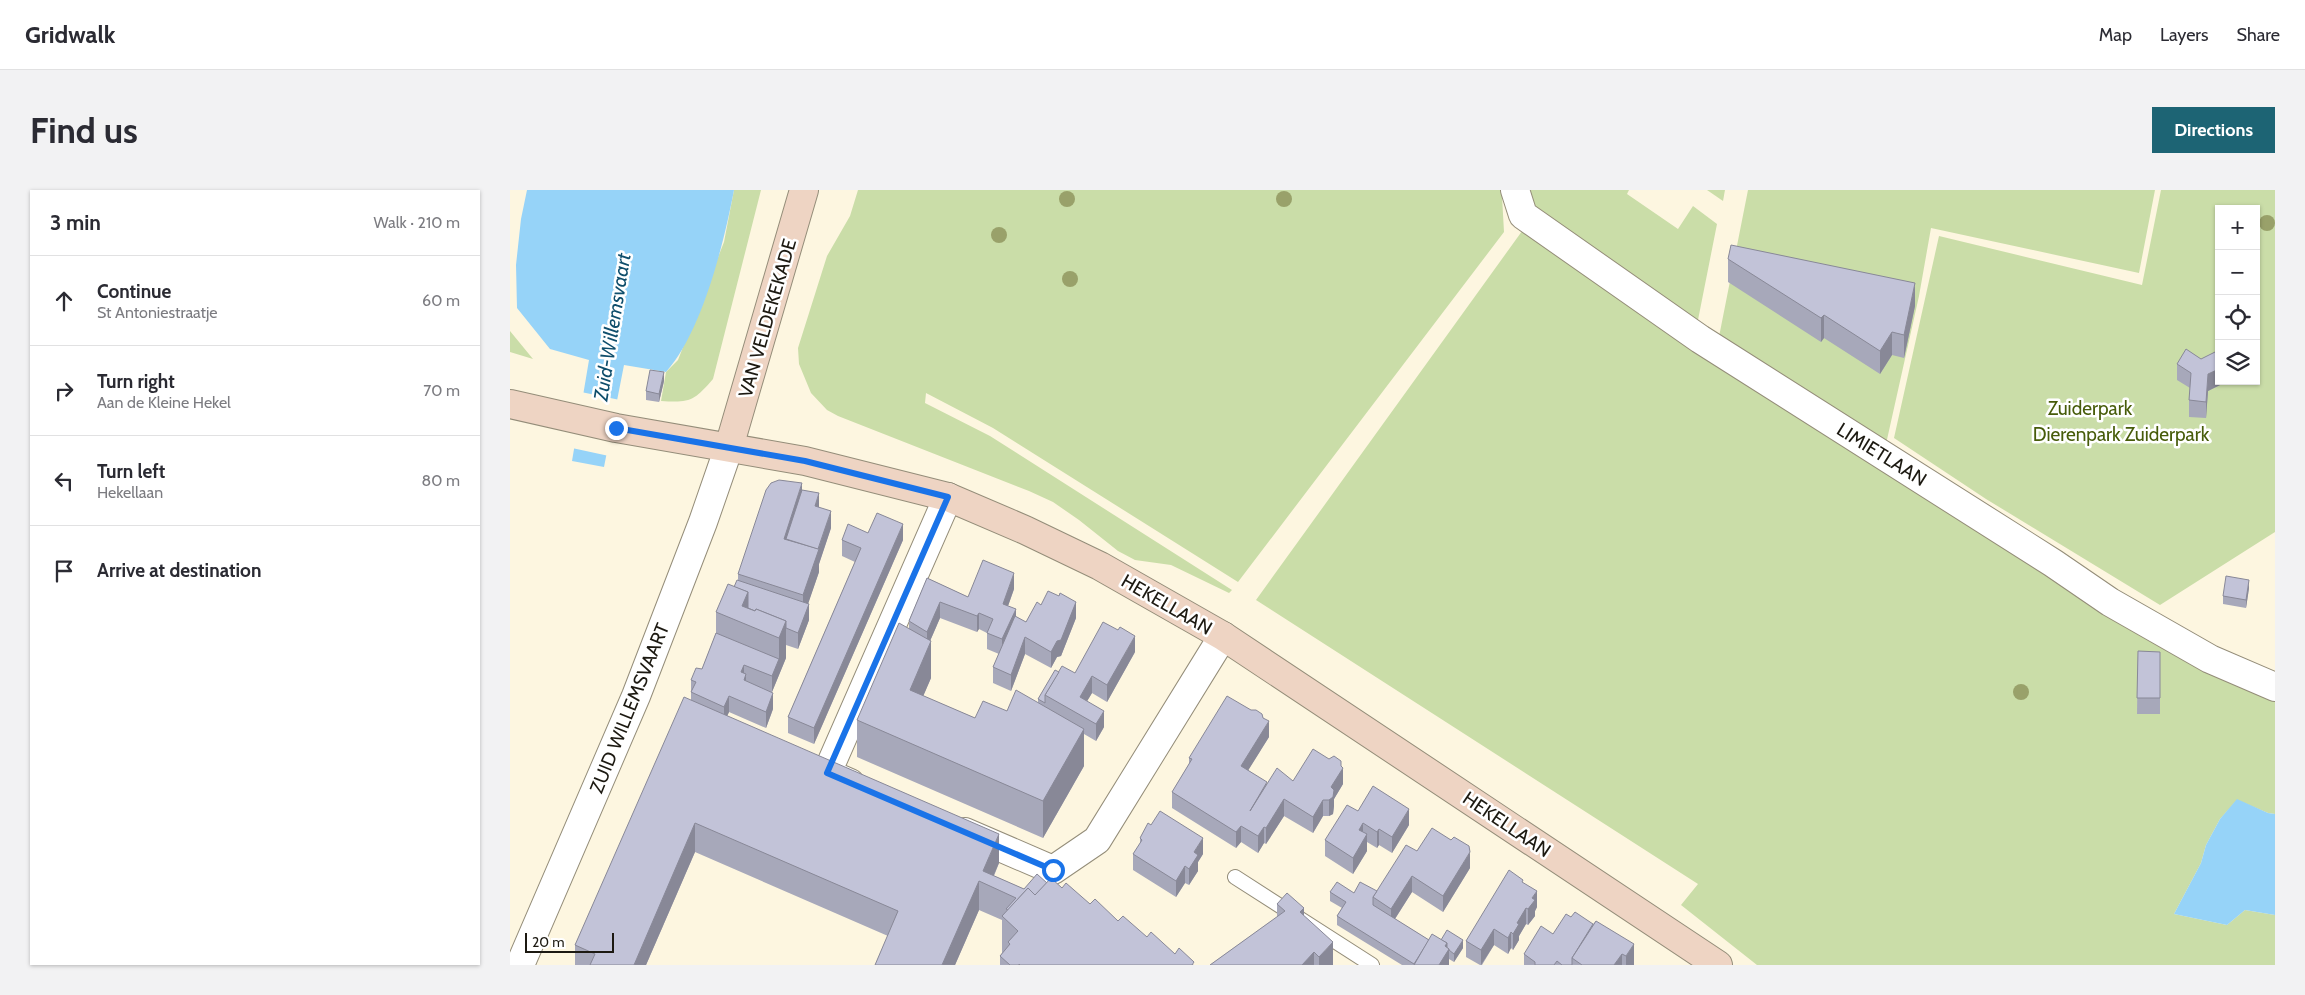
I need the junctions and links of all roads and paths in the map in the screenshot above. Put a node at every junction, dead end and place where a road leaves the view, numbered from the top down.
1 (804, 190) edge
2 (1515, 190) edge
3 (510, 404) edge
4 (542, 412) junction
5 (510, 420) edge
6 (729, 447) junction
7 (948, 497) junction
8 (1223, 636) junction
9 (2275, 687) edge
10 (872, 793) edge
11 (945, 824) edge
12 (1235, 877) dead end
13 (520, 965) edge
14 (1372, 965) edge
15 (1718, 965) edge

1 - 6 main road, VAN VELDEKEKADE
2 - 9 street, LIMIETLAAN
3 - 4 main road, HEKELLAAN
4 - 5 main road
4 - 6 main road, HEKELLAAN
6 - 7 main road, HEKELLAAN
6 - 13 street, ZUID WILLEMSVAART
7 - 8 main road, HEKELLAAN
7 - 10 street
8 - 11 street
8 - 15 main road, HEKELLAAN
12 - 14 lane

